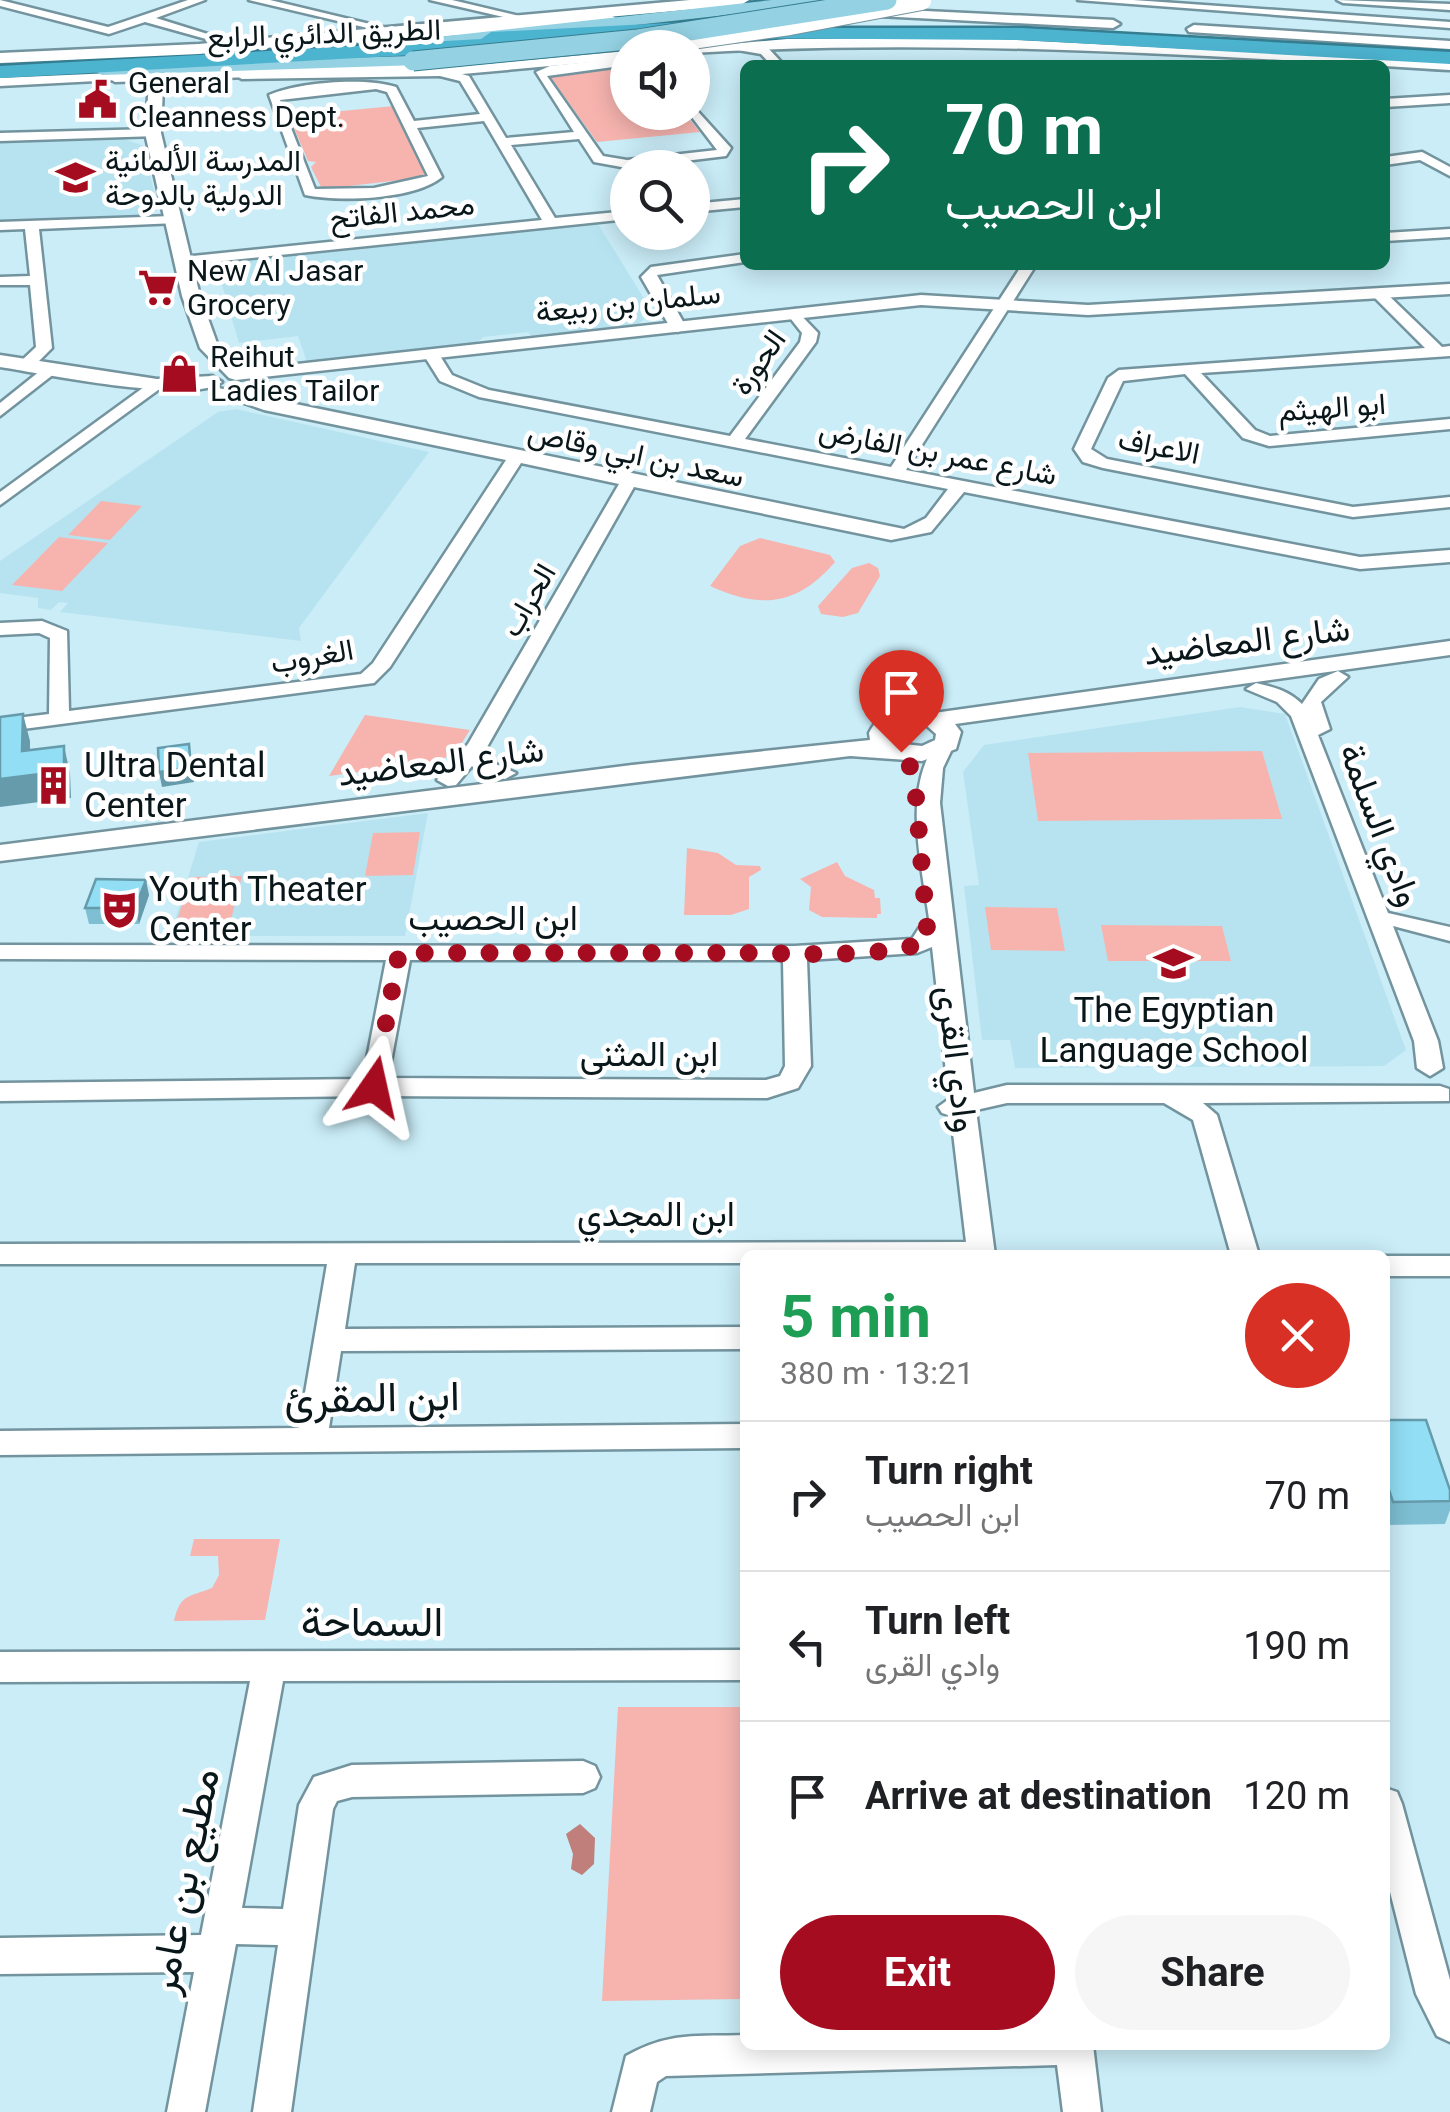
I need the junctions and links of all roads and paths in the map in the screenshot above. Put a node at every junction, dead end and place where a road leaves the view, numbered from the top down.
1 (166, 0) edge
2 (199, 0) edge
3 (255, 0) edge
4 (436, 0) edge
5 (741, 0) edge
6 (818, 0) edge
7 (887, 0) edge
8 (924, 0) edge
9 (1084, 0) edge
10 (1343, 0) edge
11 (0, 2) edge
12 (1384, 3) junction
13 (185, 5) junction
14 (1450, 7) edge
15 (776, 12) dead end
16 (487, 17) junction
17 (644, 18) dead end
18 (146, 19) junction
19 (1384, 21) junction
20 (1450, 25) edge
21 (343, 29) junction
22 (710, 36) edge
23 (1338, 38) joint
24 (224, 41) dead end
25 (831, 41) junction
26 (438, 42) junction
27 (728, 46) junction
28 (710, 48) edge
29 (199, 50) junction
30 (1219, 52) joint
31 (770, 53) junction
32 (610, 55) edge
33 (1450, 55) edge
34 (610, 56) edge
35 (610, 58) edge
36 (775, 60) edge
37 (489, 68) junction
38 (0, 71) edge
39 (55, 71) junction
40 (440, 72) junction
41 (242, 75) junction
42 (156, 79) junction
43 (466, 79) junction
44 (1450, 99) edge
45 (1390, 103) edge
46 (488, 117) junction
47 (410, 125) junction
48 (710, 130) edge
49 (153, 133) junction
50 (582, 135) junction
51 (0, 137) edge
52 (504, 142) junction
53 (1390, 160) edge
54 (1450, 172) edge
55 (740, 203) edge
56 (710, 206) edge
57 (610, 217) edge
58 (172, 220) junction
59 (551, 224) junction
60 (32, 225) junction
61 (0, 226) edge
62 (1390, 233) edge
63 (1450, 233) edge
64 (740, 259) edge
65 (183, 260) junction
66 (1026, 270) edge
67 (36, 280) junction
68 (0, 281) edge
69 (1450, 289) edge
70 (1380, 294) junction
71 (1006, 304) junction
72 (796, 314) junction
73 (678, 327) junction
74 (1444, 351) edge
75 (432, 354) junction
76 (0, 360) edge
77 (26, 365) junction
78 (1188, 368) junction
79 (51, 370) junction
80 (230, 380) junction
81 (159, 385) junction
82 (0, 411) edge
83 (1450, 424) edge
84 (735, 441) junction
85 (516, 456) junction
86 (898, 472) junction
87 (628, 481) junction
88 (960, 484) junction
89 (0, 500) edge
90 (1450, 502) edge
91 (1450, 556) edge
92 (0, 629) edge
93 (1450, 648) edge
94 (1450, 660) edge
95 (1338, 677) junction
96 (1256, 689) junction
97 (59, 720) junction
98 (0, 726) edge
99 (942, 735) junction
100 (892, 743) junction
101 (477, 747) junction
102 (505, 773) junction
103 (448, 780) junction
104 (0, 838) edge
105 (0, 853) edge
106 (1393, 919) junction
107 (927, 933) junction
108 (1450, 934) edge
109 (866, 951) junction
110 (1403, 951) junction
111 (0, 952) edge
112 (399, 953) junction
113 (795, 953) junction
114 (931, 971) junction
115 (953, 1077) junction
116 (1440, 1078) edge
117 (374, 1087) junction
118 (0, 1092) edge
119 (1162, 1096) junction
120 (1243, 1096) junction
121 (957, 1107) junction
122 (1208, 1125) junction
123 (975, 1250) edge
124 (1244, 1250) edge
125 (343, 1251) junction
126 (740, 1252) edge
127 (0, 1254) edge
128 (1390, 1266) edge
129 (1450, 1266) edge
130 (740, 1338) edge
131 (330, 1340) junction
132 (740, 1436) edge
133 (312, 1440) junction
134 (0, 1443) edge
135 (740, 1665) edge
136 (269, 1666) junction
137 (0, 1667) edge
138 (583, 1777) dead end
139 (1390, 1823) edge
140 (300, 1928) junction
141 (217, 1940) junction
142 (0, 1956) edge
143 (1450, 2023) edge
144 (902, 2050) edge
145 (1075, 2050) edge
146 (186, 2112) edge
147 (272, 2112) edge
148 (630, 2112) edge
149 (1082, 2112) edge

1 - 13 street
2 - 13 street
3 - 21 street
4 - 16 street
5 - 16 main road, الطريق الدائري الرابع
6 - 26 main road, الطريق الدائري الرابع
7 - 39 main road, الطريق الدائري الرابع, bridge
8 - 22 main road, bridge
9 - 19 street
10 - 12 street
11 - 18 street
12 - 14 street
12 - 19 street
13 - 18 street
15 - 23 street
16 - 21 main road, الطريق الدائري الرابع
17 - 29 street
18 - 24 street
19 - 20 street
21 - 29 main road, الطريق الدائري الرابع
23 - 33 highway
25 - 27 street
25 - 30 street
25 - 31 street
26 - 33 highway
26 - 38 highway, الطريق الدائري الرابع
27 - 28 street
27 - 31 street
29 - 38 main road, الطريق الدائري الرابع
30 - 33 highway
31 - 36 street
32 - 41 main road, الطريق الدائري الرابع, bridge
33 - 39 highway
34 - 37 street
35 - 50 street
37 - 40 street
37 - 43 street
38 - 39 highway, الطريق الدائري الرابع
38 - 42 main road, الطريق الدائري الرابع
40 - 41 street
40 - 43 street
41 - 42 main road, الطريق الدائري الرابع
42 - 49 street
43 - 46 street
44 - 45 street
46 - 47 street
46 - 52 street
47 - 47 street
48 - 50 street
49 - 51 street
49 - 58 street
50 - 52 street
52 - 59 street
53 - 54 street
55 - 56 street
57 - 59 street, محمد الفاتح
58 - 60 street
58 - 65 street
59 - 65 street, محمد الفاتح
60 - 61 street
60 - 67 street
62 - 63 street
64 - 73 street
65 - 80 street
66 - 71 street
67 - 68 street
67 - 77 street
69 - 70 street, سلمان بن ربيعة
70 - 71 street, سلمان بن ربيعة
70 - 74 street, الاعراف
71 - 72 street, سلمان بن ربيعة
71 - 86 street
72 - 73 street, سلمان بن ربيعة
72 - 84 street, الحورة
73 - 75 street, سلمان بن ربيعة
74 - 78 street, الاعراف
75 - 80 street, سلمان بن ربيعة
75 - 84 street, شارع عمر بن الفارض
76 - 77 street
77 - 79 street
78 - 83 street, ابو الهيثم
78 - 90 street, الاعراف
79 - 81 street
79 - 82 street
80 - 81 street
80 - 85 street, سعد بن ابي وقاص
81 - 89 street
84 - 86 street, شارع عمر بن الفارض
85 - 87 street, سعد بن ابي وقاص
85 - 97 street, الغروب
86 - 88 street, شارع عمر بن الفارض
87 - 88 street, سعد بن ابي وقاص
87 - 101 street, الحراب
88 - 91 street, شارع عمر بن الفارض
92 - 97 street
93 - 99 street, شارع المعاضيد
94 - 95 street, شارع المعاضيد
95 - 96 street, شارع المعاضيد
95 - 106 street, وادي السلمة
96 - 99 street, شارع المعاضيد
96 - 116 street, وادي السلمة
97 - 98 street, الغروب
99 - 100 street
99 - 100 street
99 - 115 street, وادي القرى
100 - 102 street, شارع المعاضيد
100 - 105 street, شارع المعاضيد
100 - 107 street, وادي القرى
101 - 102 street
101 - 103 street, الحراب
102 - 103 street, شارع المعاضيد
103 - 104 street, شارع المعاضيد
106 - 108 street
106 - 110 street, وادي السلمة
107 - 109 street, ابن الحصيب
107 - 114 street, وادي القرى
108 - 110 street
109 - 113 street, ابن الحصيب
109 - 114 street, ابن الحصيب
110 - 116 street, وادي السلمة
111 - 112 street, ابن الحصيب
112 - 113 street, ابن الحصيب
112 - 117 street
113 - 117 street, ابن المثنى
114 - 115 street, وادي القرى
115 - 116 street
115 - 121 street, وادي القرى
116 - 120 street
117 - 118 street, ابن المثنى
119 - 120 street
119 - 121 street
119 - 122 street
120 - 122 street
121 - 123 street, وادي القرى
122 - 124 street
125 - 126 street, ابن المجدي
125 - 127 street, ابن المجدي
125 - 131 street
128 - 129 street
130 - 131 street
131 - 133 street
132 - 133 street, ابن المقرئ
133 - 134 street, ابن المقرئ
135 - 136 street, السماحة
136 - 137 street, السماحة
136 - 141 street, مطيع بن عامر
138 - 140 street
139 - 143 street
140 - 141 street
140 - 147 street
141 - 142 street
141 - 146 street, مطيع بن عامر
144 - 148 street
145 - 149 street

